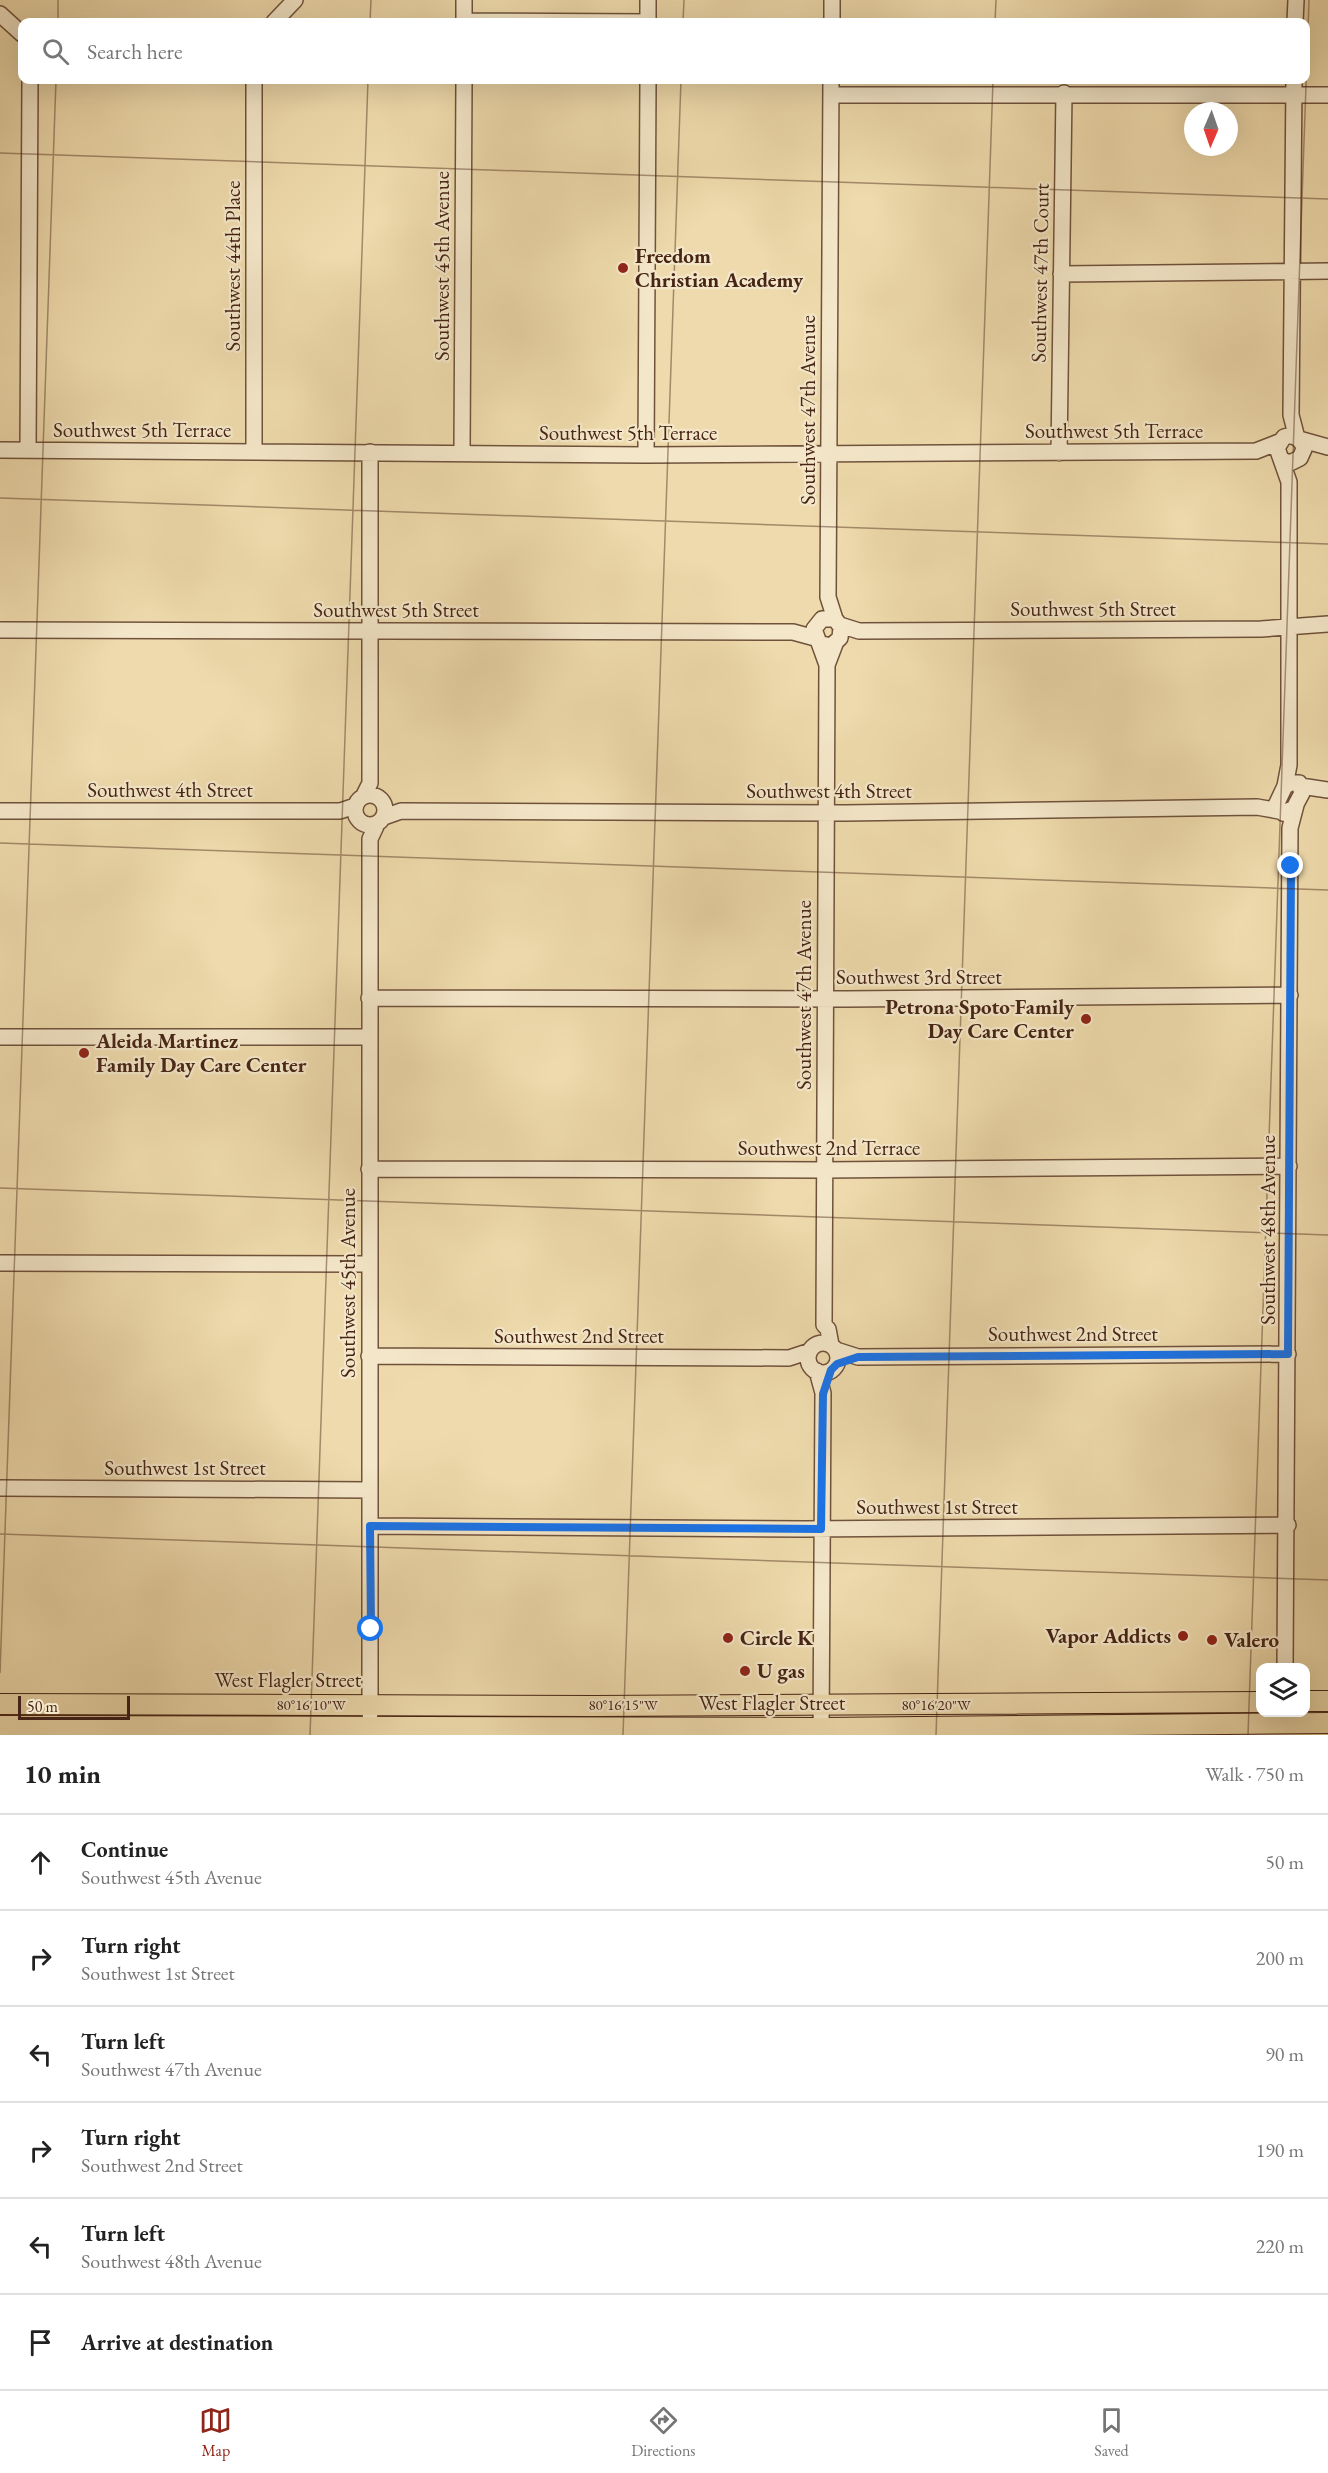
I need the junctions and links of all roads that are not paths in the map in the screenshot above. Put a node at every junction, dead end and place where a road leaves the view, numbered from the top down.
1 (295, 0) edge
2 (464, 0) edge
3 (648, 0) edge
4 (832, 0) edge
5 (1296, 0) edge
6 (0, 14) edge
7 (278, 18) edge
8 (464, 18) edge
9 (648, 18) edge
10 (832, 18) edge
11 (1295, 18) edge
12 (18, 30) edge
13 (30, 84) edge
14 (254, 84) edge
15 (464, 84) edge
16 (648, 84) edge
17 (831, 84) edge
18 (1294, 87) edge
19 (1064, 93) junction
20 (831, 95) junction
21 (1328, 95) edge
22 (1328, 271) edge
23 (1291, 272) junction
24 (1061, 274) junction
25 (1291, 415) junction
26 (1298, 439) junction
27 (1280, 441) junction
28 (1326, 447) edge
29 (0, 450) edge
30 (28, 450) junction
31 (254, 452) junction
32 (370, 452) junction
33 (1256, 452) junction
34 (462, 453) junction
35 (1059, 453) junction
36 (828, 454) junction
37 (646, 455) junction
38 (1300, 458) junction
39 (1281, 459) junction
40 (1289, 482) junction
41 (1328, 624) edge
42 (1289, 628) junction
43 (0, 630) edge
44 (369, 632) junction
45 (828, 632) junction
46 (1326, 790) edge
47 (1290, 797) junction
48 (370, 808) junction
49 (0, 811) edge
50 (826, 812) junction
51 (1290, 995) junction
52 (369, 998) junction
53 (824, 999) junction
54 (0, 1037) edge
55 (369, 1037) junction
56 (1289, 1166) junction
57 (369, 1169) junction
58 (825, 1170) junction
59 (0, 1263) edge
60 (369, 1264) junction
61 (1288, 1354) junction
62 (369, 1356) junction
63 (824, 1358) junction
64 (0, 1488) edge
65 (370, 1490) junction
66 (1288, 1525) junction
67 (370, 1526) junction
68 (821, 1529) junction
69 (1285, 1663) edge
70 (1310, 1701) edge
71 (1328, 1701) edge
72 (1256, 1702) edge
73 (0, 1704) edge
74 (66, 1704) junction
75 (370, 1705) junction
76 (518, 1705) junction
77 (822, 1705) junction
78 (1328, 1723) edge
79 (1278, 1724) edge
80 (0, 1726) edge
81 (370, 1726) junction
82 (1051, 1730) edge
83 (31, 1731) edge
84 (255, 1731) edge
85 (518, 1731) edge
86 (821, 1731) edge

1 - 7 street
2 - 8 street
3 - 9 street
4 - 10 street
5 - 11 street
6 - 12 street
13 - 30 street
14 - 31 street, Southwest 44th Place
15 - 34 street, Southwest 45th Avenue
16 - 37 street
17 - 20 street, Southwest 47th Avenue
18 - 19 street
18 - 21 street
18 - 23 street
19 - 20 street
19 - 24 street, Southwest 47th Court
20 - 36 street, Southwest 47th Avenue
22 - 23 street
23 - 24 street
23 - 25 street
24 - 35 street, Southwest 47th Court
25 - 26 street
25 - 27 street
26 - 27 street, Southwest 5th Terrace
26 - 28 street, Southwest 5th Terrace
26 - 38 street
27 - 33 street, Southwest 5th Terrace
27 - 39 street
28 - 38 street, Southwest 5th Terrace
29 - 30 street, Southwest 5th Terrace
30 - 31 street, Southwest 5th Terrace
31 - 32 street, Southwest 5th Terrace
32 - 34 street, Southwest 5th Terrace
32 - 44 street, Southwest 45th Avenue
33 - 35 street, Southwest 5th Terrace
33 - 39 street, Southwest 5th Terrace
34 - 37 street, Southwest 5th Terrace
35 - 36 street, Southwest 5th Terrace
36 - 37 street, Southwest 5th Terrace
36 - 45 street, Southwest 47th Avenue
38 - 39 street, Southwest 5th Terrace
38 - 40 street
39 - 40 street
40 - 42 street
41 - 42 street, Southwest 5th Street
42 - 45 street, Southwest 5th Street
42 - 47 street
43 - 44 street, Southwest 5th Street
44 - 45 street, Southwest 5th Street
44 - 48 street, Southwest 45th Avenue
45 - 50 street, Southwest 47th Avenue
46 - 47 street, Southwest 4th Street
47 - 50 street, Southwest 4th Street
47 - 51 street, Southwest 48th Avenue
48 - 49 street, Southwest 4th Street
48 - 50 street, Southwest 4th Street
48 - 52 street, Southwest 45th Avenue
50 - 53 street, Southwest 47th Avenue
51 - 53 street, Southwest 3rd Street
51 - 56 street, Southwest 48th Avenue
52 - 53 street, Southwest 3rd Street
52 - 55 street, Southwest 45th Avenue
53 - 58 street, Southwest 47th Avenue
54 - 55 street
55 - 57 street, Southwest 45th Avenue
56 - 58 street, Southwest 2nd Terrace
56 - 61 street, Southwest 48th Avenue
57 - 58 street, Southwest 2nd Terrace
57 - 60 street, Southwest 45th Avenue
58 - 63 street, Southwest 47th Avenue
59 - 60 street
60 - 62 street, Southwest 45th Avenue
61 - 63 street, Southwest 2nd Street
61 - 66 street, Southwest 48th Avenue
62 - 63 street, Southwest 2nd Street
62 - 65 street, Southwest 45th Avenue
63 - 68 street
64 - 65 street, Southwest 1st Street
65 - 67 street, Southwest 45th Avenue
66 - 68 street, Southwest 1st Street
66 - 69 street, Southwest 48th Avenue
67 - 68 street, Southwest 1st Street
67 - 75 street, Southwest 45th Avenue
68 - 77 street
70 - 71 main road
72 - 77 main road, West Flagler Street
73 - 74 main road, West Flagler Street
74 - 75 main road, West Flagler Street
74 - 83 main road
75 - 76 main road, West Flagler Street
75 - 81 street, Southwest 45th Avenue
76 - 77 main road, West Flagler Street
76 - 85 street
77 - 86 street
78 - 79 main road, West Flagler Street
79 - 82 main road, West Flagler Street
80 - 83 main road, West Flagler Street
81 - 84 main road, West Flagler Street
81 - 85 main road, West Flagler Street
82 - 86 main road, West Flagler Street
83 - 84 main road, West Flagler Street
85 - 86 main road, West Flagler Street

